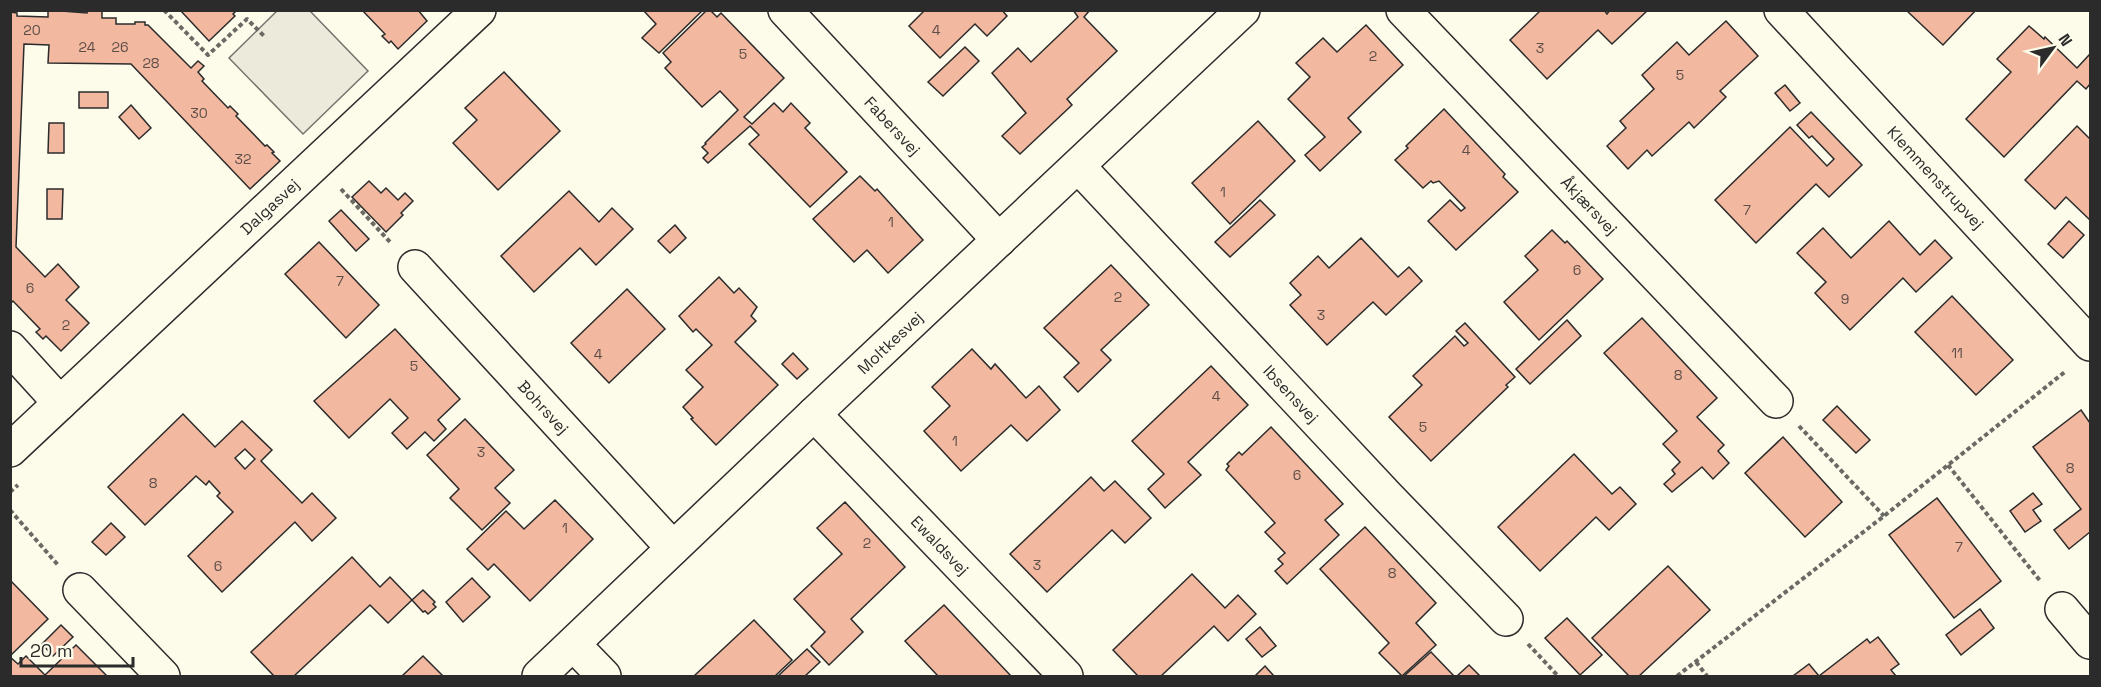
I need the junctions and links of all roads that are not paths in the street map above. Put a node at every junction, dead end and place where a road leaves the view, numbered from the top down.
1 (479, 10) edge
2 (785, 10) edge
3 (1243, 10) edge
4 (1403, 10) edge
5 (1781, 10) edge
6 (1078, 166) junction
7 (999, 240) junction
8 (415, 267) road end
9 (10, 348) edge
10 (2082, 355) edge
11 (1776, 401) road end
12 (60, 403) junction
13 (814, 414) junction
14 (10, 450) edge
15 (673, 548) junction
16 (80, 590) road end
17 (2062, 609) road end
18 (1506, 619) road end
19 (2091, 642) edge
20 (573, 644) junction
21 (163, 676) edge
22 (539, 676) edge
23 (604, 676) edge
24 (1066, 676) edge

1 - 12 street, Dalgasvej
2 - 7 street, Fabersvej
3 - 6 street, Moltkesvej
4 - 11 street, Åkjærsvej
5 - 10 street, Klemmenstrupvej
6 - 7 street, Moltkesvej
6 - 18 street, Ibsensvej
7 - 13 street, Moltkesvej
8 - 15 street, Bohrsvej
9 - 12 street
12 - 14 street, Dalgasvej
13 - 15 street, Moltkesvej
13 - 24 street, Ewaldsvej
15 - 20 street, Moltkesvej
16 - 21 street
17 - 19 street
20 - 22 street, Moltkesvej
20 - 23 street

